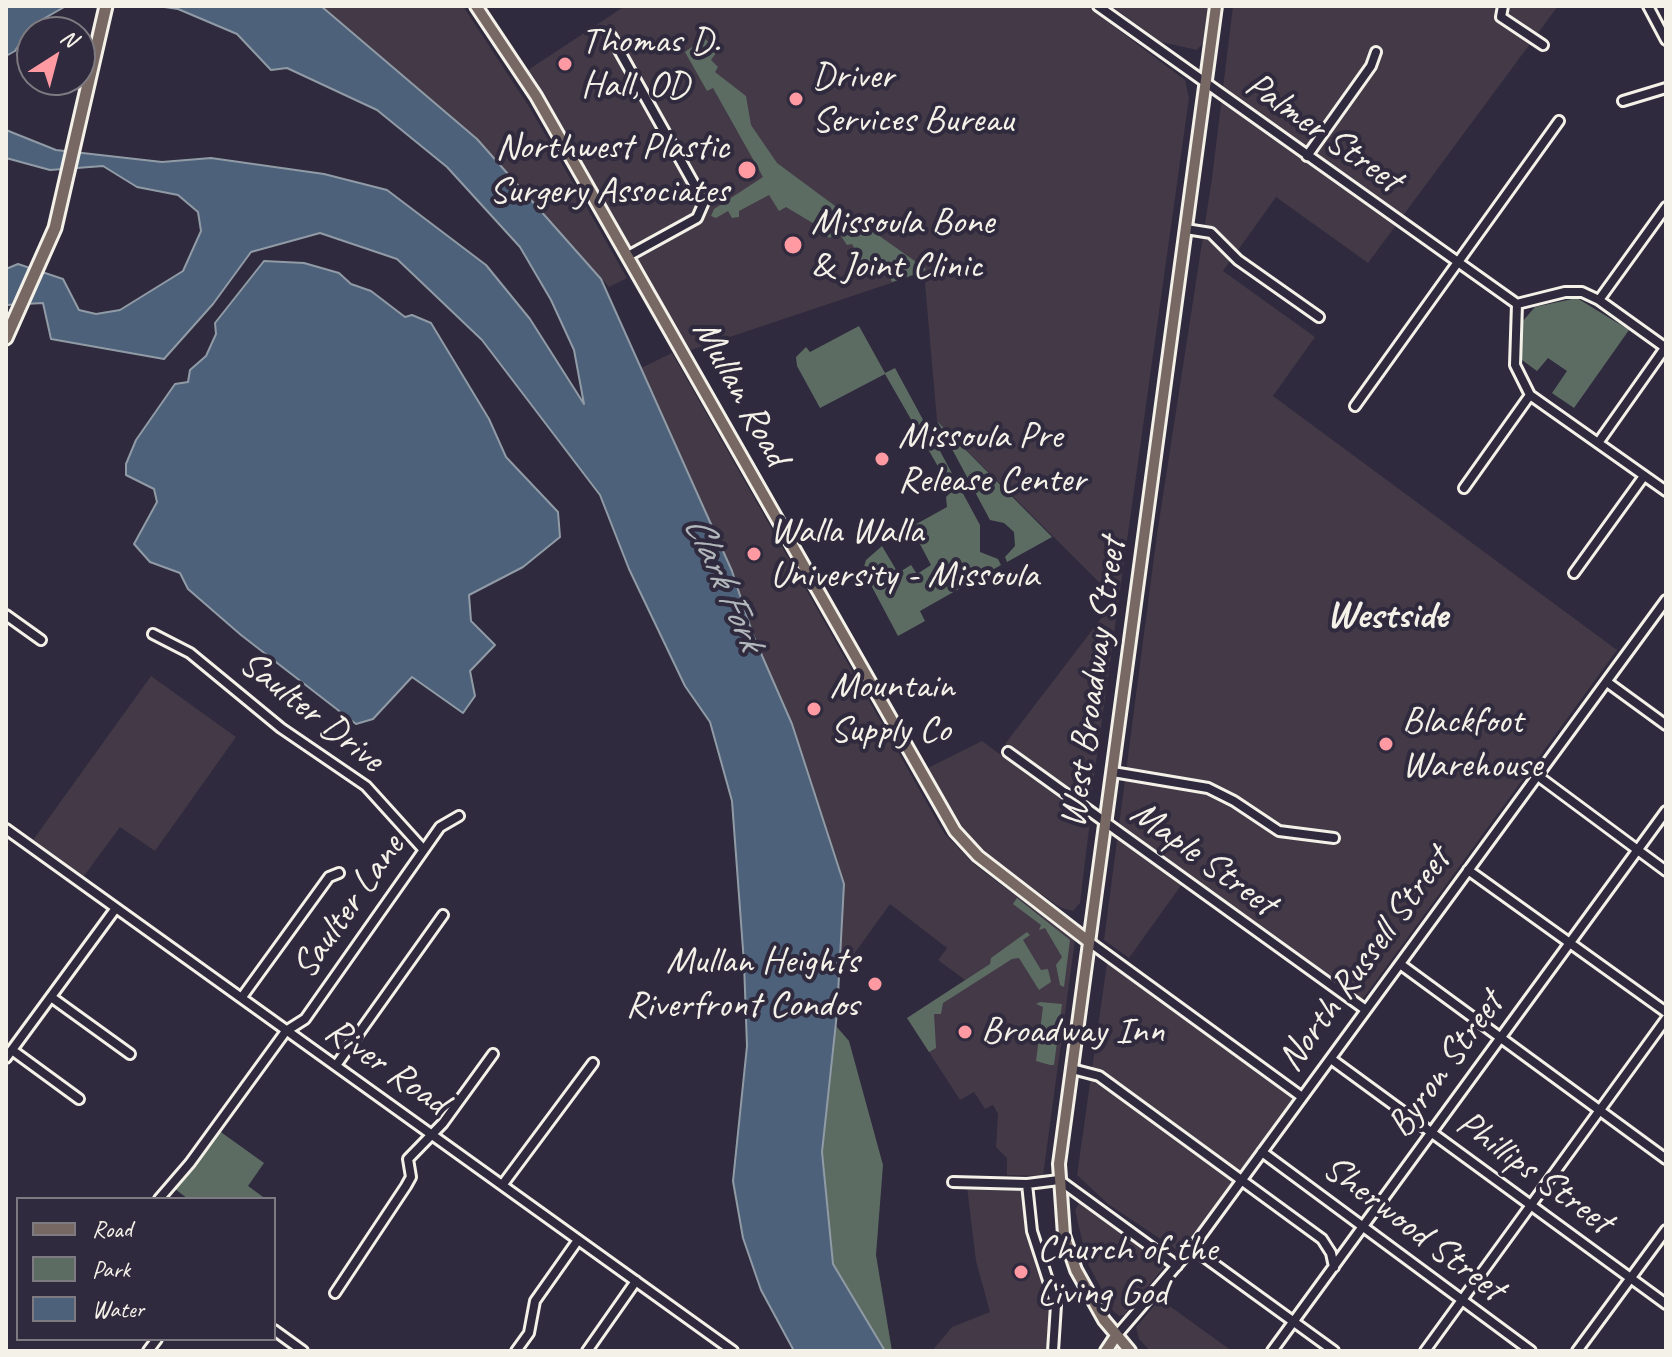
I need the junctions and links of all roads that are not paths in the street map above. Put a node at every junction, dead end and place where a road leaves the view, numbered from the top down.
1 (106, 6) edge
2 (476, 6) edge
3 (1098, 6) edge
4 (1216, 6) edge
5 (1503, 6) edge
6 (1648, 6) edge
7 (611, 36) dead end
8 (1666, 40) edge
9 (1543, 45) dead end
10 (1376, 52) dead end
11 (1206, 85) junction
12 (1666, 88) edge
13 (1623, 101) dead end
14 (1559, 121) dead end
15 (1307, 156) junction
16 (1666, 207) edge
17 (1186, 229) junction
18 (628, 256) junction
19 (1459, 261) junction
20 (1599, 300) junction
21 (1517, 304) junction
22 (1319, 317) dead end
23 (9, 332) edge
24 (1666, 348) edge
25 (1530, 395) junction
26 (1355, 406) dead end
27 (1598, 443) junction
28 (1644, 476) junction
29 (1464, 488) dead end
30 (1666, 491) edge
31 (1574, 573) dead end
32 (1666, 600) edge
33 (6, 615) edge
34 (153, 634) dead end
35 (41, 640) dead end
36 (1607, 682) junction
37 (1666, 725) edge
38 (1008, 752) dead end
39 (1112, 774) junction
40 (1538, 776) junction
41 (1666, 811) edge
42 (459, 816) dead end
43 (1106, 824) junction
44 (6, 829) edge
45 (1334, 838) dead end
46 (423, 849) junction
47 (1638, 851) junction
48 (1468, 870) junction
49 (1666, 871) edge
50 (339, 873) dead end
51 (116, 908) junction
52 (443, 915) dead end
53 (1088, 941) junction
54 (1570, 942) junction
55 (1400, 964) junction
56 (51, 997) junction
57 (242, 997) junction
58 (1366, 1010) junction
59 (1666, 1012) edge
60 (1666, 1019) edge
61 (286, 1031) junction
62 (1500, 1038) junction
63 (9, 1054) edge
64 (130, 1054) dead end
65 (493, 1054) dead end
66 (1331, 1059) junction
67 (593, 1063) dead end
68 (337, 1064) junction
69 (1072, 1069) junction
70 (1302, 1097) junction
71 (79, 1099) dead end
72 (1600, 1111) junction
73 (430, 1132) junction
74 (1433, 1133) junction
75 (1262, 1152) junction
76 (1666, 1159) edge
77 (1059, 1180) junction
78 (1241, 1181) junction
79 (953, 1182) dead end
80 (503, 1184) junction
81 (1027, 1184) junction
82 (161, 1197) edge
83 (1530, 1204) junction
84 (1364, 1227) junction
85 (1666, 1230) edge
86 (578, 1240) junction
87 (1192, 1248) junction
88 (1177, 1266) junction
89 (1334, 1267) junction
90 (1630, 1278) junction
91 (636, 1281) junction
92 (335, 1293) dead end
93 (1462, 1300) junction
94 (1666, 1304) edge
95 (1294, 1321) junction
96 (276, 1331) edge
97 (1116, 1336) junction
98 (303, 1351) edge
99 (516, 1351) edge
100 (587, 1351) edge
101 (733, 1351) edge
102 (1053, 1351) edge
103 (1106, 1351) edge
104 (1130, 1351) edge
105 (1272, 1351) edge
106 (1334, 1351) edge
107 (1425, 1351) edge
108 (1531, 1351) edge
109 (1577, 1351) edge

1 - 23 highway
2 - 18 main road, Mullan Road
3 - 11 street, Palmer Street
4 - 11 main road, West Broadway Street
5 - 9 street
6 - 8 street
7 - 18 street
10 - 15 street
11 - 15 street, Palmer Street
11 - 17 main road, West Broadway Street
12 - 13 street
14 - 19 street
15 - 19 street, Palmer Street
16 - 20 street
17 - 22 street
17 - 39 main road, West Broadway Street
18 - 53 main road, Mullan Road
19 - 21 street, Palmer Street
19 - 26 street
20 - 21 street
20 - 24 street
21 - 25 street
24 - 27 street
25 - 27 street
25 - 29 street
27 - 28 street
28 - 30 street
28 - 31 street
32 - 36 street, North Russell Street
33 - 35 street
34 - 46 street, Saulter Drive
36 - 37 street
36 - 40 street, North Russell Street
38 - 43 street, Maple Street
39 - 43 main road, West Broadway Street
39 - 45 street
40 - 47 street
40 - 48 street, North Russell Street
41 - 47 street, Byron Street
42 - 46 street, Saulter Lane
43 - 53 main road, West Broadway Street
43 - 58 street, Maple Street
44 - 51 street, River Road
46 - 61 street, Saulter Lane
47 - 49 street
47 - 54 street, Byron Street
48 - 54 street
48 - 55 street, North Russell Street
50 - 57 street
51 - 56 street
51 - 57 street, River Road
52 - 68 street
53 - 69 main road, West Broadway Street
53 - 70 street
54 - 59 street
54 - 62 street, Byron Street
55 - 58 street, North Russell Street
55 - 62 street
56 - 63 street
56 - 64 street
57 - 61 street, River Road
58 - 66 street, North Russell Street
60 - 72 street
61 - 68 street, River Road
61 - 82 street, Saulter Lane
62 - 72 street
62 - 74 street, Byron Street
63 - 71 street
65 - 73 street
66 - 70 street, North Russell Street
66 - 74 street, Phillips Street
67 - 80 street
68 - 73 street, River Road
69 - 77 main road, West Broadway Street
69 - 78 street
70 - 75 street, North Russell Street
72 - 76 street
72 - 83 street
73 - 80 street, River Road
73 - 92 street
74 - 83 street, Phillips Street
74 - 84 street, Byron Street
75 - 78 street, North Russell Street
75 - 84 street, Sherwood Street
77 - 81 street
77 - 88 street
77 - 97 main road, West Broadway Street
78 - 87 street, North Russell Street
78 - 89 street
79 - 81 street
80 - 86 street, River Road
81 - 102 street
83 - 90 street, Phillips Street
83 - 93 street
84 - 89 street, Byron Street
84 - 93 street, Sherwood Street
85 - 90 street
86 - 91 street, River Road
86 - 99 street
87 - 88 street, North Russell Street
87 - 95 street
88 - 97 street, North Russell Street
89 - 95 street, Byron Street
90 - 94 street, Phillips Street
90 - 109 street
91 - 100 street
91 - 101 street, River Road
93 - 107 street
93 - 108 street, Sherwood Street
95 - 105 street, Byron Street
95 - 106 street
96 - 98 street
97 - 103 main road, North Russell Street
97 - 104 main road, West Broadway Street

